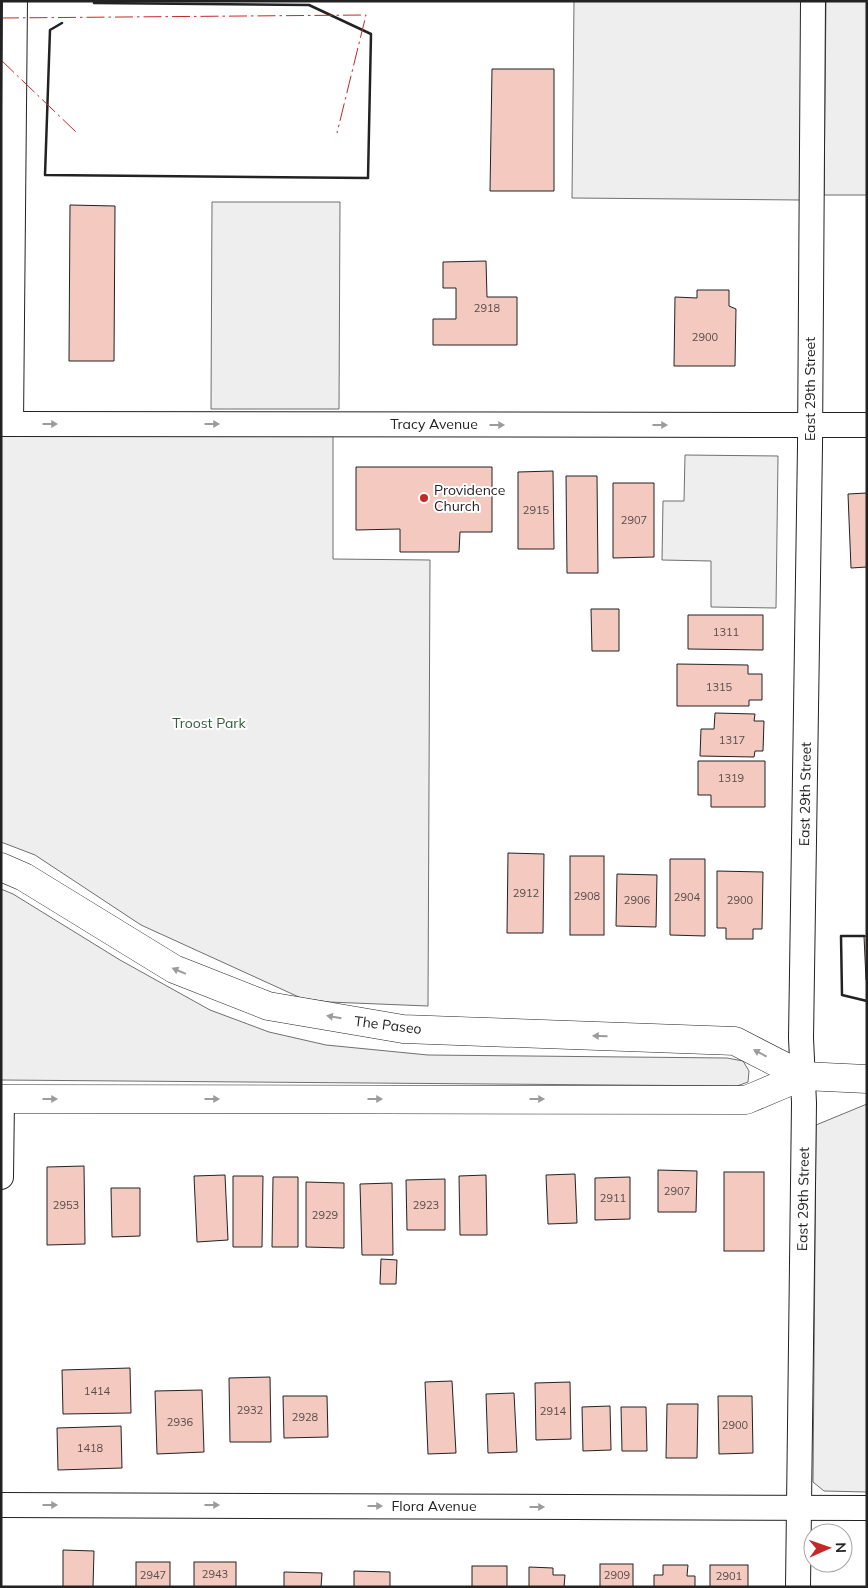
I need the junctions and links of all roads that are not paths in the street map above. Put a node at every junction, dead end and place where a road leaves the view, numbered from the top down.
1 (15, 1) edge
2 (813, 1) edge
3 (6, 424) edge
4 (810, 425) junction
5 (867, 425) edge
6 (1, 867) edge
7 (803, 1076) junction
8 (867, 1079) edge
9 (2, 1099) edge
10 (1, 1177) edge
11 (1, 1505) edge
12 (798, 1508) junction
13 (867, 1508) edge
14 (798, 1587) edge

1 - 3 street
2 - 4 street, East 29th Street
3 -> 4 street, Tracy Avenue
4 - 5 street, Tracy Avenue
4 - 7 street, East 29th Street
7 -> 6 main road, The Paseo
7 - 8 main road, The Paseo
9 -> 7 main road, The Paseo
7 - 12 street, East 29th Street
9 - 10 street
11 -> 12 street, Flora Avenue
12 - 13 street, Flora Avenue
12 - 14 street, East 29th Street

